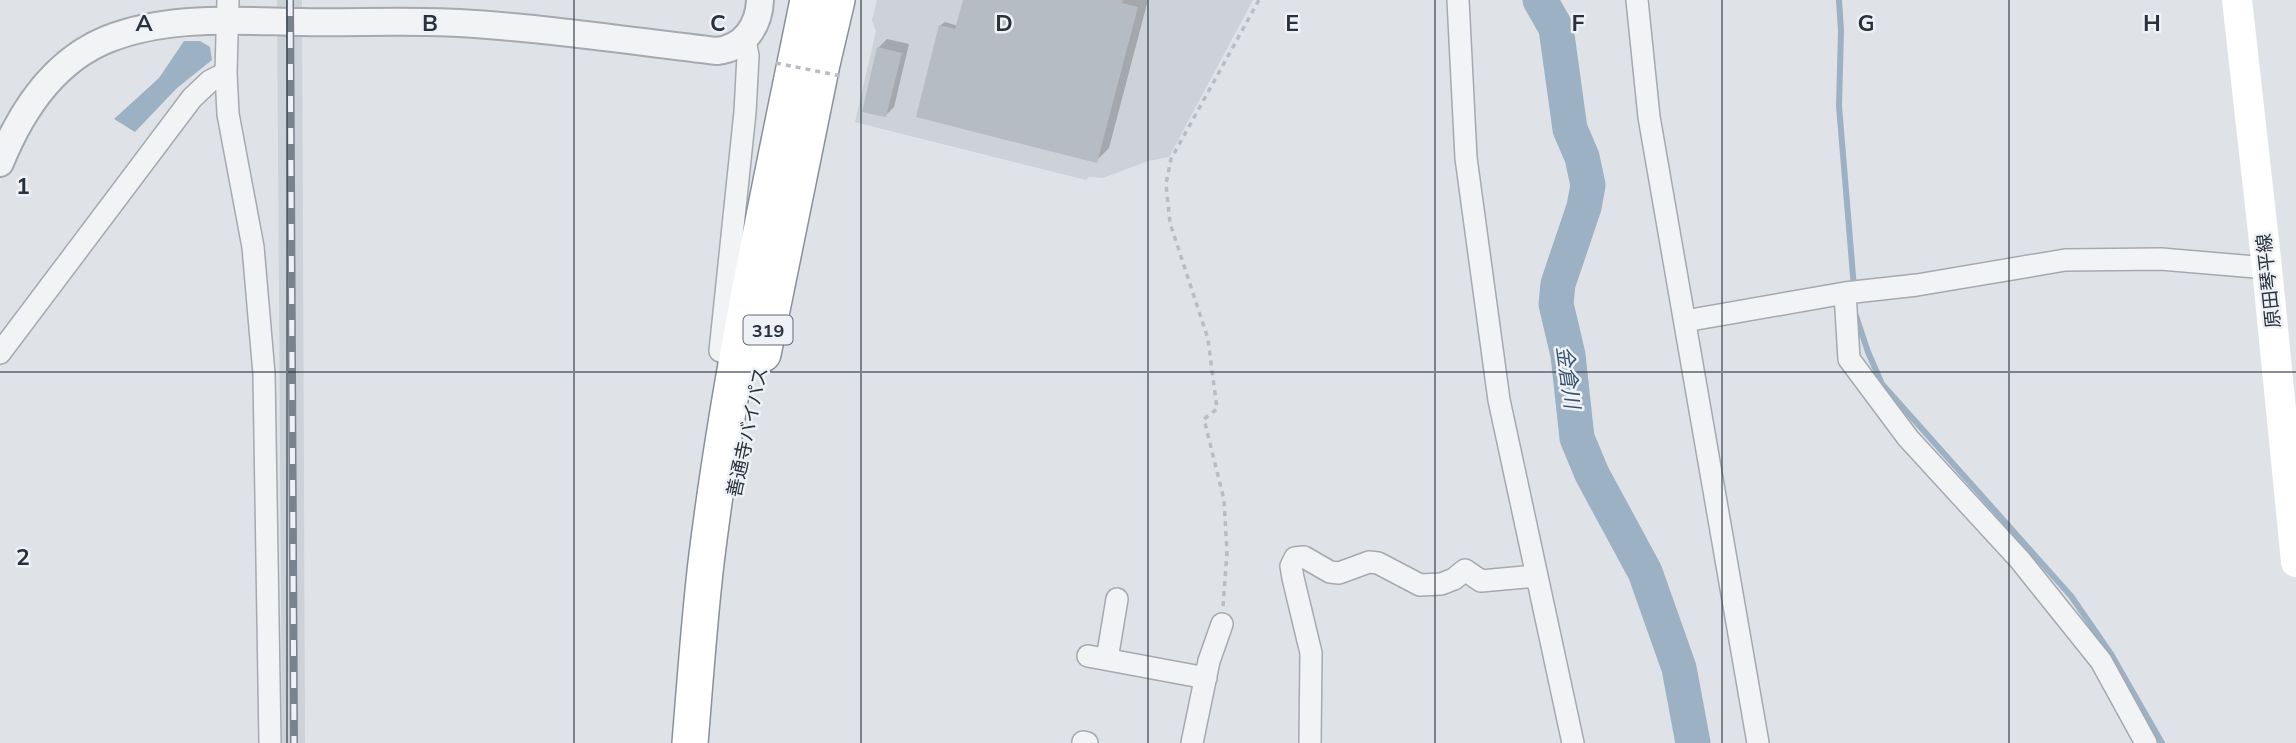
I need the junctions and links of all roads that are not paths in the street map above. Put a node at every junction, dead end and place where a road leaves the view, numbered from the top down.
1 (760, 0) edge
2 (807, 0) edge
3 (837, 0) edge
4 (1458, 0) edge
5 (1637, 0) edge
6 (2237, 0) edge
7 (227, 10) edge
8 (745, 40) junction
9 (226, 73) junction
10 (0, 163) edge
11 (2267, 268) junction
12 (1851, 292) junction
13 (1685, 321) junction
14 (720, 351) dead end
15 (0, 353) edge
16 (2296, 562) edge
17 (1536, 576) junction
18 (1117, 599) dead end
19 (1222, 624) road end
20 (697, 659) junction
21 (1206, 678) junction
22 (270, 743) edge
23 (690, 743) edge
24 (1192, 743) edge
25 (1310, 743) edge
26 (1573, 743) edge
27 (1758, 743) edge
28 (2146, 743) edge

1 - 8 street
2 - 20 highway, 善通寺バイパス / 319
3 - 20 highway, 善通寺バイパス / 319
4 - 17 street
5 - 13 street
6 - 11 main road, 原田琴平線
7 - 8 street
7 - 9 street
7 - 10 street
8 - 14 street
9 - 15 street
9 - 22 street
11 - 12 street
11 - 16 main road, 原田琴平線
12 - 13 street
12 - 28 street
13 - 27 street
17 - 25 street
17 - 26 street
18 - 21 street
19 - 21 street
20 - 23 highway, 善通寺バイパス / 319
21 - 24 street

